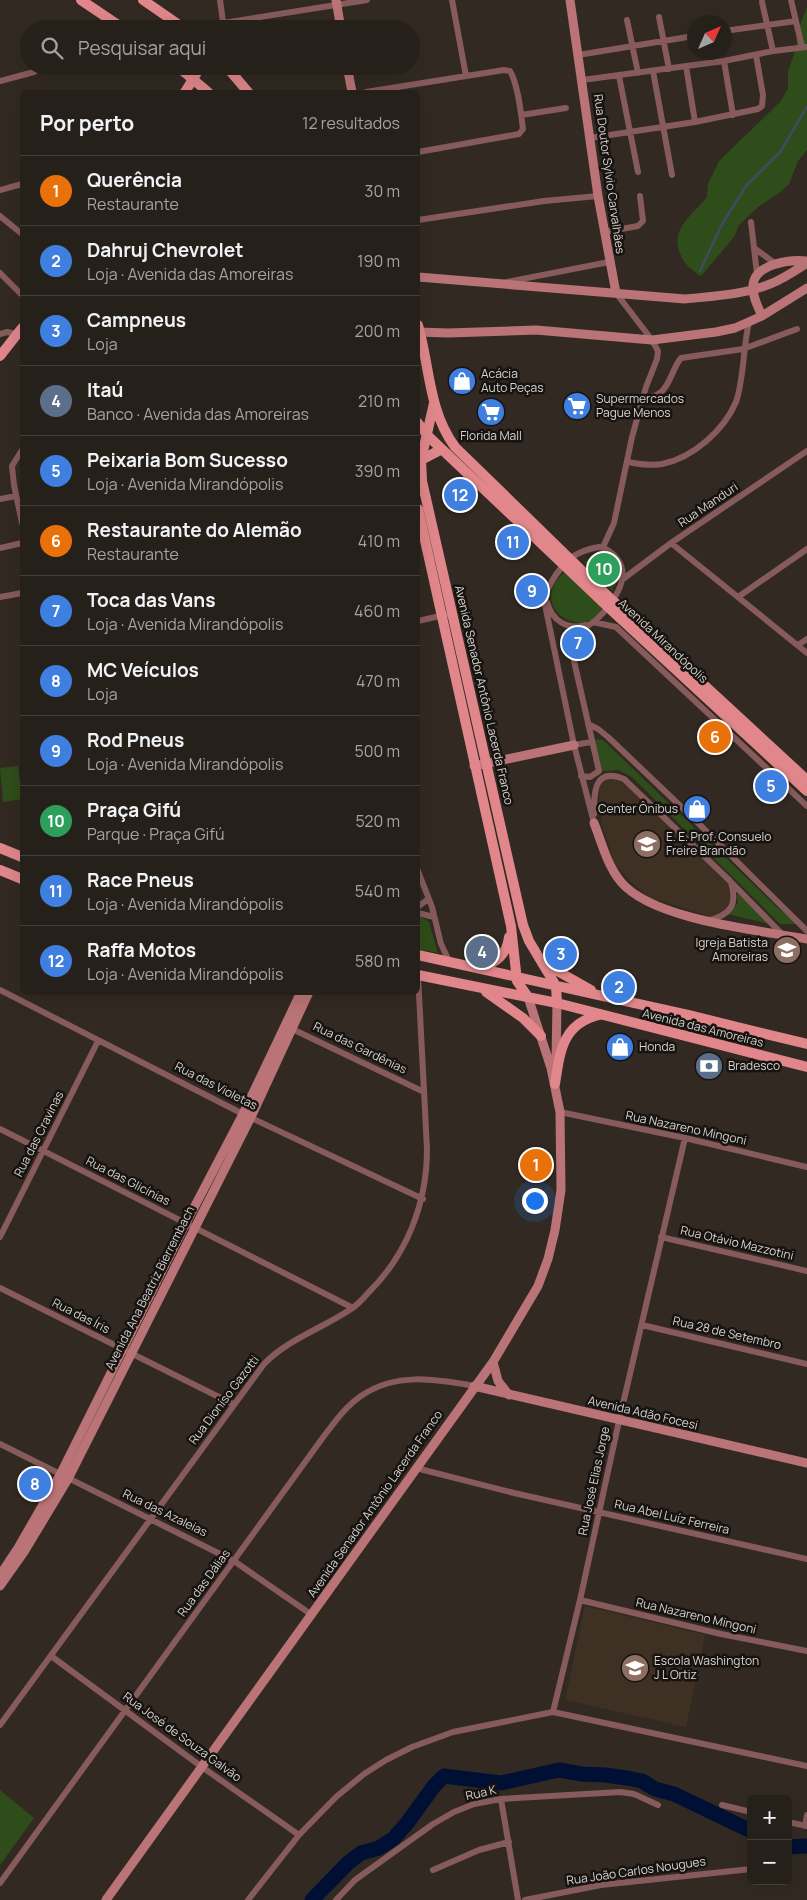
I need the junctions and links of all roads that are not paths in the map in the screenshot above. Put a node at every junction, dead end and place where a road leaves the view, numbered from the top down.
1 (81, 0) edge
2 (143, 0) edge
3 (220, 0) edge
4 (367, 0) edge
5 (452, 0) edge
6 (570, 0) edge
7 (791, 0) edge
8 (337, 2) edge
9 (762, 2) dead end
10 (659, 17) dead end
11 (109, 19) edge
12 (172, 20) edge
13 (223, 20) edge
14 (252, 20) edge
15 (340, 20) edge
16 (627, 20) dead end
17 (796, 21) junction
18 (767, 25) junction
19 (732, 30) edge
20 (687, 37) edge
21 (663, 40) junction
22 (632, 45) junction
23 (804, 47) edge
24 (773, 51) junction
25 (578, 55) junction
26 (756, 55) junction
27 (724, 61) junction
28 (686, 66) junction
29 (668, 69) junction
30 (653, 71) junction
31 (638, 73) junction
32 (23, 75) edge
33 (187, 75) edge
34 (196, 75) edge
35 (235, 75) edge
36 (349, 75) edge
37 (466, 76) junction
38 (619, 76) junction
39 (193, 80) junction
40 (582, 80) junction
41 (0, 81) edge
42 (186, 90) edge
43 (206, 90) edge
44 (246, 90) edge
45 (352, 90) edge
46 (378, 90) edge
47 (566, 108) dead end
48 (521, 115) junction
49 (733, 115) junction
50 (695, 122) junction
51 (664, 126) junction
52 (630, 132) junction
53 (590, 138) junction
54 (420, 152) edge
55 (638, 172) dead end
56 (672, 175) dead end
57 (20, 185) edge
58 (0, 190) edge
59 (598, 196) junction
60 (640, 196) dead end
61 (0, 216) edge
62 (420, 220) edge
63 (752, 222) dead end
64 (20, 232) edge
65 (604, 232) junction
66 (754, 248) junction
67 (609, 262) junction
68 (807, 262) edge
69 (776, 264) junction
70 (0, 274) edge
71 (757, 274) junction
72 (420, 277) edge
73 (502, 283) junction
74 (807, 288) edge
75 (753, 290) junction
76 (20, 292) edge
77 (616, 293) junction
78 (762, 316) junction
79 (748, 322) junction
80 (797, 329) dead end
81 (420, 330) edge
82 (19, 331) edge
83 (0, 334) edge
84 (420, 339) edge
85 (652, 340) junction
86 (9, 343) junction
87 (744, 349) junction
88 (420, 350) edge
89 (0, 356) edge
90 (426, 365) junction
91 (643, 398) junction
92 (434, 403) junction
93 (432, 415) junction
94 (420, 417) edge
95 (420, 426) edge
96 (428, 436) junction
97 (442, 449) junction
98 (807, 451) edge
99 (20, 453) edge
100 (422, 460) junction
101 (628, 462) junction
102 (16, 496) junction
103 (0, 499) edge
104 (20, 515) edge
105 (420, 519) edge
106 (20, 543) edge
107 (671, 543) junction
108 (603, 547) junction
109 (0, 548) edge
110 (807, 549) edge
111 (567, 561) junction
112 (623, 579) junction
113 (547, 590) junction
114 (20, 593) edge
115 (738, 596) junction
116 (0, 597) edge
117 (609, 603) junction
118 (453, 613) junction
119 (440, 616) junction
120 (420, 621) edge
121 (591, 623) junction
122 (807, 639) edge
123 (798, 645) junction
124 (807, 653) edge
125 (588, 724) junction
126 (591, 742) junction
127 (574, 745) junction
128 (486, 763) junction
129 (474, 766) junction
130 (599, 771) junction
131 (581, 776) junction
132 (601, 778) junction
133 (807, 780) edge
134 (807, 791) edge
135 (807, 806) edge
136 (594, 823) junction
137 (0, 848) edge
138 (20, 856) edge
139 (0, 870) edge
140 (420, 877) edge
141 (20, 878) edge
142 (730, 881) junction
143 (428, 899) junction
144 (420, 905) edge
145 (420, 914) edge
146 (434, 917) junction
147 (706, 921) junction
148 (511, 926) junction
149 (806, 928) edge
150 (783, 935) junction
151 (807, 939) edge
152 (420, 955) edge
153 (449, 961) junction
154 (542, 962) junction
155 (477, 967) junction
156 (420, 975) edge
157 (516, 976) junction
158 (556, 986) junction
159 (482, 988) junction
160 (0, 990) edge
161 (300, 995) edge
162 (307, 995) edge
163 (419, 995) edge
164 (602, 996) junction
165 (528, 997) junction
166 (557, 1003) junction
167 (600, 1014) junction
168 (289, 1027) junction
169 (541, 1036) junction
170 (98, 1041) junction
171 (807, 1044) edge
172 (807, 1067) edge
173 (555, 1084) junction
174 (424, 1092) junction
175 (560, 1112) junction
176 (247, 1115) junction
177 (0, 1129) edge
178 (685, 1138) junction
179 (44, 1151) junction
180 (807, 1157) edge
181 (806, 1167) edge
182 (422, 1199) junction
183 (190, 1225) junction
184 (0, 1237) edge
185 (662, 1238) junction
186 (807, 1271) edge
187 (0, 1288) edge
188 (353, 1308) junction
189 (642, 1325) junction
190 (127, 1352) junction
191 (493, 1362) junction
192 (807, 1364) edge
193 (474, 1386) junction
194 (510, 1396) junction
195 (233, 1404) junction
196 (619, 1421) junction
197 (0, 1444) edge
198 (807, 1463) edge
199 (416, 1468) junction
200 (64, 1477) junction
201 (599, 1512) junction
202 (151, 1518) junction
203 (807, 1559) edge
204 (234, 1561) junction
205 (0, 1575) edge
206 (0, 1586) edge
207 (580, 1600) junction
208 (312, 1615) junction
209 (807, 1651) edge
210 (51, 1656) junction
211 (126, 1710) junction
212 (553, 1712) junction
213 (0, 1725) edge
214 (807, 1766) edge
215 (202, 1767) junction
216 (502, 1799) junction
217 (658, 1805) dead end
218 (722, 1805) dead end
219 (747, 1811) edge
220 (807, 1815) edge
221 (792, 1823) edge
222 (806, 1826) edge
223 (299, 1835) junction
224 (509, 1842) junction
225 (747, 1869) edge
226 (433, 1870) dead end
227 (0, 1883) edge
228 (106, 1900) edge
229 (248, 1900) edge
230 (336, 1900) edge
231 (518, 1900) edge
232 (525, 1900) edge

1 - 11 main road
2 - 12 main road
3 - 13 street
4 - 8 street
5 - 37 street
6 - 25 street, Rua Doutor Sylvio Carvalhães
7 - 17 street
8 - 14 street
8 - 15 street
9 - 18 street
10 - 21 street
16 - 22 street
17 - 18 street
17 - 23 street
18 - 19 street
18 - 24 street
20 - 21 street
21 - 22 street
21 - 29 street
22 - 25 street
22 - 31 street
23 - 24 street
24 - 26 street
25 - 40 street, Rua Doutor Sylvio Carvalhães
26 - 27 street
26 - 49 street
27 - 28 street
27 - 49 street
28 - 29 street
28 - 50 street
29 - 30 street
30 - 31 street
30 - 51 street
31 - 38 street
32 - 41 street
33 - 39 main road
34 - 39 main road
35 - 44 main road
36 - 45 street
37 - 46 street
37 - 48 street
38 - 40 street
38 - 52 street
39 - 42 main road
39 - 43 main road
40 - 53 street, Rua Doutor Sylvio Carvalhães
47 - 48 street
48 - 54 street
49 - 50 street
50 - 51 street
51 - 52 street
51 - 56 street
52 - 53 street
52 - 55 street
53 - 59 street, Rua Doutor Sylvio Carvalhães
57 - 58 street
59 - 62 street
59 - 65 street, Rua Doutor Sylvio Carvalhães
60 - 65 street
61 - 64 street
63 - 66 street
65 - 67 street, Rua Doutor Sylvio Carvalhães
66 - 69 street
66 - 71 street
67 - 73 street
67 - 77 street, Rua Doutor Sylvio Carvalhães
68 - 69 street
68 - 75 street
69 - 71 street
70 - 76 street
71 - 75 street
72 - 73 street
73 - 77 street
74 - 78 street
75 - 77 street
75 - 78 street
77 - 85 street, Rua Doutor Sylvio Carvalhães
78 - 79 street
79 - 85 street
79 - 87 street
80 - 87 street
81 - 85 street
82 - 83 street
82 - 86 main road
83 - 86 street
84 - 90 main road
85 - 91 street
86 - 89 main road
87 - 91 street
87 - 101 street
88 - 90 main road
90 - 92 main road
91 - 101 street
92 - 93 main road, Avenida Senador Antônio Lacerda Franco
92 - 111 main road, Avenida Mirandópolis
93 - 94 main road
93 - 96 main road, Avenida Senador Antônio Lacerda Franco
95 - 96 main road, Avenida Mirandópolis
96 - 97 main road, Avenida Mirandópolis
96 - 100 main road, Avenida Senador Antônio Lacerda Franco
97 - 100 main road
97 - 111 main road, Avenida Mirandópolis
98 - 107 street, Rua Manduri
99 - 102 street
100 - 118 main road, Avenida Senador Antônio Lacerda Franco
101 - 108 street
102 - 103 street
102 - 104 street
105 - 119 main road, Avenida Senador Antônio Lacerda Franco
106 - 109 street
107 - 112 street, Rua Manduri
107 - 115 street
108 - 111 street
108 - 112 street
110 - 115 street
111 - 113 street
111 - 117 main road, Avenida Mirandópolis
112 - 117 street
113 - 121 street, Avenida Mirandópolis
113 - 127 street
114 - 116 street
115 - 123 street
117 - 121 street
117 - 133 main road, Avenida Mirandópolis
117 - 134 main road, Avenida Mirandópolis
118 - 119 street
118 - 128 main road, Avenida Senador Antônio Lacerda Franco
119 - 120 street
119 - 129 main road, Avenida Senador Antônio Lacerda Franco
121 - 125 street
121 - 135 street, Avenida Mirandópolis
122 - 123 street
123 - 124 street
125 - 126 street
125 - 149 street
126 - 127 street
126 - 130 street
127 - 128 street
127 - 131 street
128 - 129 street
128 - 154 main road, Avenida Senador Antônio Lacerda Franco
129 - 148 main road, Avenida Senador Antônio Lacerda Franco
130 - 131 street
130 - 132 street
131 - 136 street
132 - 136 street
132 - 142 street
136 - 147 street
137 - 138 main road
139 - 141 main road
140 - 143 street
142 - 147 street
142 - 150 street
143 - 144 street
143 - 146 street
145 - 146 street
146 - 153 street
147 - 150 street
148 - 155 main road
148 - 157 main road, Avenida Senador Antônio Lacerda Franco
150 - 151 street
152 - 153 main road, Avenida das Amoreiras
153 - 155 main road, Avenida das Amoreiras
154 - 158 main road, Avenida Senador Antônio Lacerda Franco
154 - 164 main road
155 - 157 main road, Avenida das Amoreiras
156 - 159 main road, Avenida das Amoreiras
157 - 158 main road, Avenida das Amoreiras
157 - 165 main road
158 - 164 main road, Avenida das Amoreiras
158 - 166 main road
159 - 165 main road, Avenida das Amoreiras
159 - 169 main road
160 - 170 street, Rua das Violetas
161 - 168 street, Avenida Ana Beatriz Bierrembach
162 - 168 street, Avenida Ana Beatriz Bierrembach
163 - 174 street, Rua Dioníso Gazotti
164 - 171 main road, Avenida das Amoreiras
165 - 166 main road, Avenida das Amoreiras
165 - 169 street, Avenida Senador Antônio Lacerda Franco
166 - 167 main road, Avenida das Amoreiras
166 - 173 street, Avenida Senador Antônio Lacerda Franco
167 - 172 main road, Avenida das Amoreiras
167 - 173 main road
168 - 174 street, Rua das Gardênias
168 - 176 street, Avenida Ana Beatriz Bierrembach
169 - 173 street, Avenida Senador Antônio Lacerda Franco
170 - 176 street, Rua das Violetas
170 - 179 street, Rua das Cravinas
173 - 175 street, Avenida Senador Antônio Lacerda Franco
174 - 182 street, Rua Dioníso Gazotti
175 - 178 street, Rua Nazareno Mingoni
175 - 191 street, Avenida Senador Antônio Lacerda Franco
176 - 182 street, Rua das Violetas
176 - 183 street, Avenida Ana Beatriz Bierrembach
177 - 179 street, Rua das Glicínias
178 - 181 street, Rua Nazareno Mingoni
178 - 185 street, Rua José Elias Jorge
179 - 183 street, Rua das Glicínias
179 - 184 street, Rua das Cravinas
180 - 181 street
182 - 188 street, Rua Dioníso Gazotti
183 - 188 street, Rua das Glicínias
183 - 190 street, Avenida Ana Beatriz Bierrembach
185 - 186 street, Rua Otávio Mazzotini
185 - 189 street, Rua José Elias Jorge
187 - 190 street, Rua das Íris
188 - 195 street, Rua Dioníso Gazotti
189 - 192 street, Rua 28 de Setembro
189 - 196 street, Rua José Elias Jorge
190 - 195 street, Rua das Íris
190 - 200 street, Avenida Ana Beatriz Bierrembach
191 - 193 street, Avenida Senador Antônio Lacerda Franco
191 - 194 street
193 - 194 street, Avenida Adão Focesi
193 - 199 street, Avenida Senador Antônio Lacerda Franco
193 - 204 street, Rua das Dálias
194 - 196 street, Avenida Adão Focesi
195 - 202 street, Rua Dioníso Gazotti
196 - 198 street, Avenida Adão Focesi
196 - 201 street, Rua José Elias Jorge
197 - 200 street, Rua das Azaleias
199 - 201 street, Rua Abel Luíz Ferreira
199 - 208 street, Avenida Senador Antônio Lacerda Franco
200 - 202 street, Rua das Azaleias
200 - 205 street, Avenida Ana Beatriz Bierrembach
200 - 206 street, Avenida Ana Beatriz Bierrembach
201 - 203 street, Rua Abel Luíz Ferreira
201 - 207 street, Rua José Elias Jorge
202 - 204 street, Rua das Azaleias
202 - 210 street, Rua Dioníso Gazotti
204 - 208 street, Rua das Azaleias
204 - 211 street, Rua das Dálias
207 - 209 street, Rua Nazareno Mingoni
207 - 212 street, Rua José Elias Jorge
208 - 215 street, Avenida Senador Antônio Lacerda Franco
210 - 211 street, Rua José de Souza Galvão
210 - 213 street, Rua Dioníso Gazotti
211 - 215 street, Rua José de Souza Galvão
211 - 227 street, Rua das Dálias
212 - 214 street
212 - 223 street
215 - 223 street, Rua José de Souza Galvão
215 - 228 street, Avenida Senador Antônio Lacerda Franco
216 - 217 street, Rua K
216 - 224 street
216 - 230 street, Rua K
218 - 219 street
220 - 222 street
221 - 222 street
223 - 229 street
224 - 226 street
224 - 231 street
225 - 232 street, Rua João Carlos Nougues

